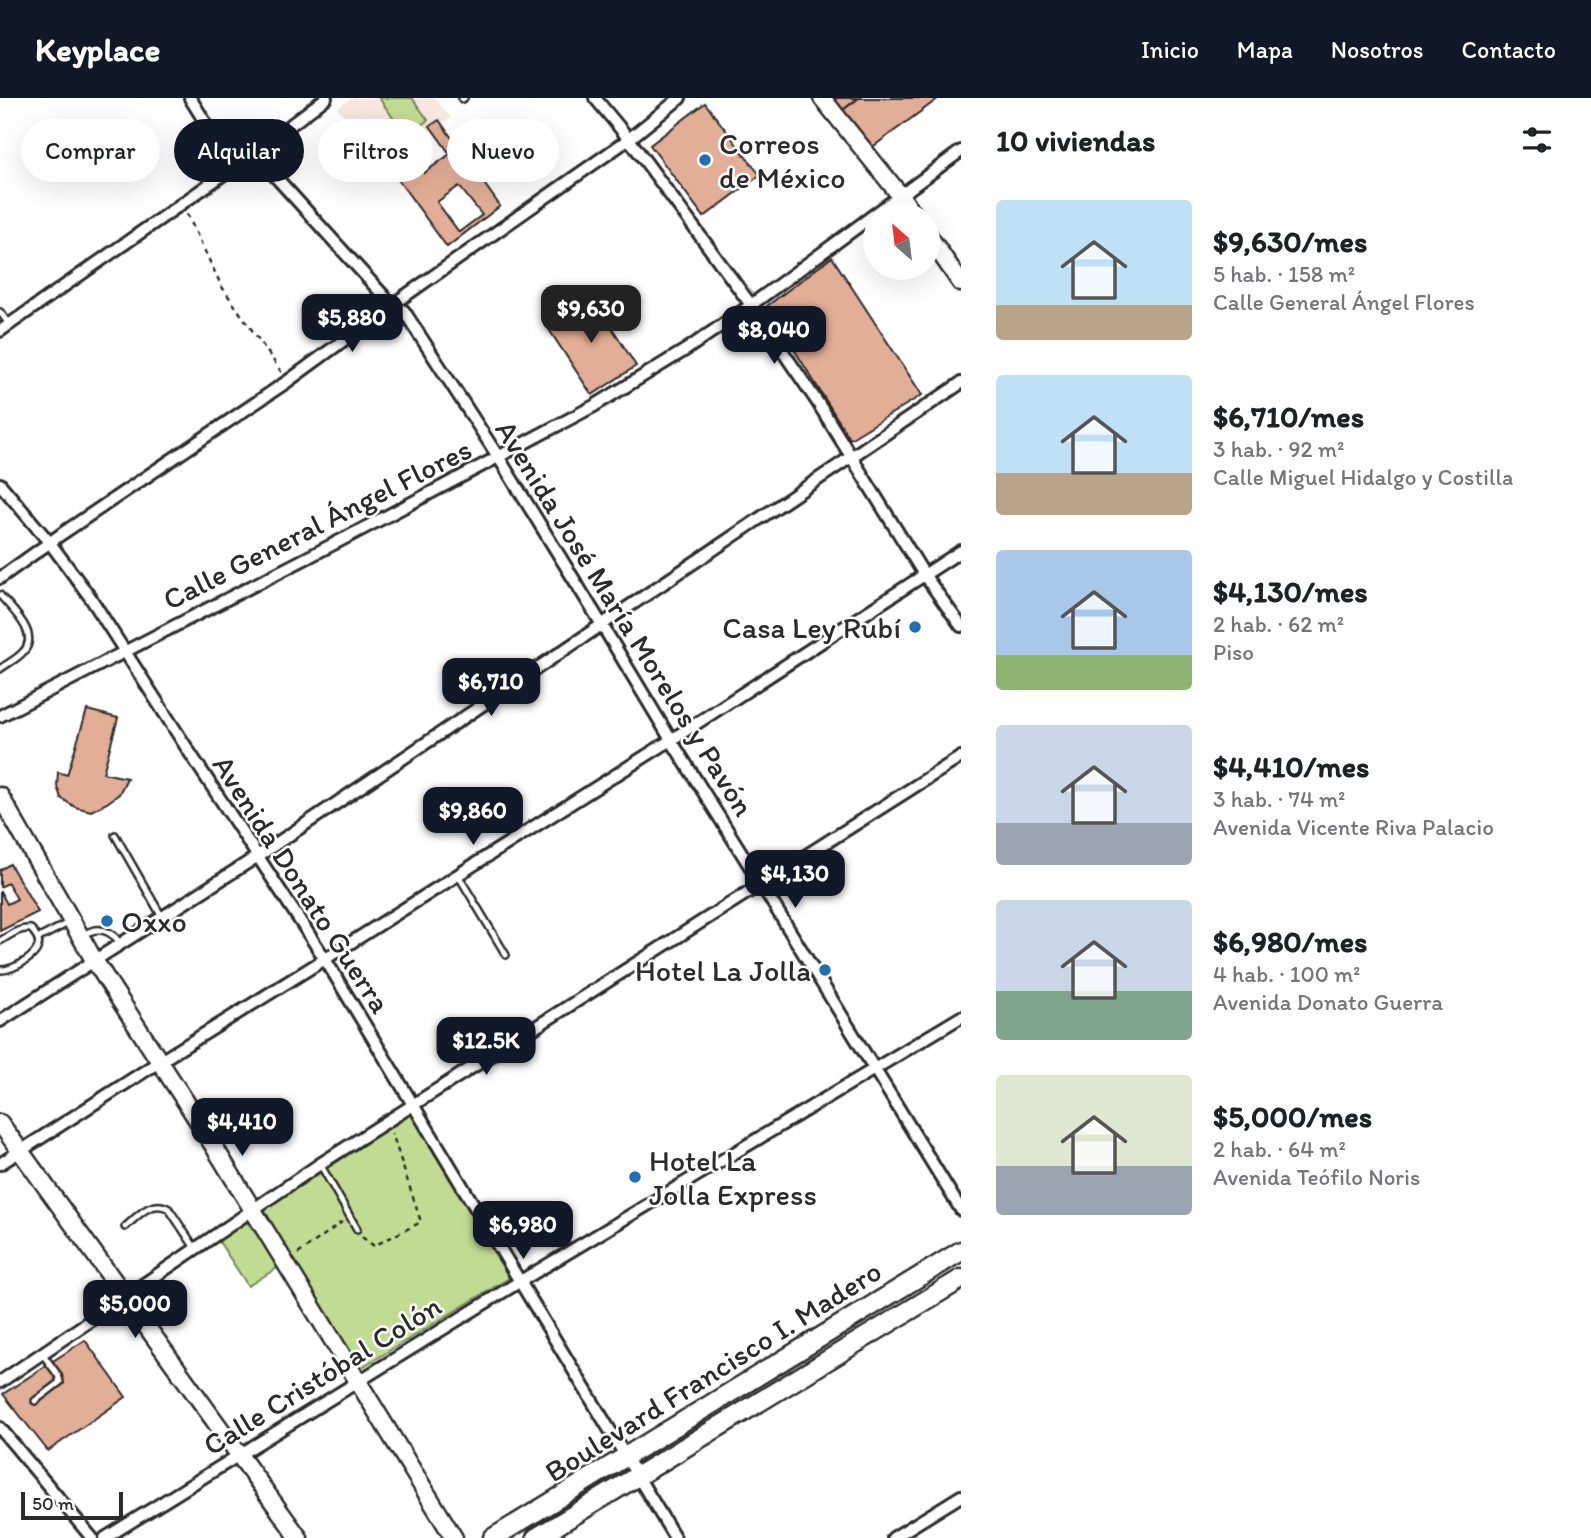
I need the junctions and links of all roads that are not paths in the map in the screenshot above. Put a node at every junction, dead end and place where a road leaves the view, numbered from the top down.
1 (190, 98) edge
2 (326, 98) edge
3 (595, 98) edge
4 (680, 98) edge
5 (822, 98) edge
6 (203, 119) edge
7 (299, 119) edge
8 (629, 139) junction
9 (961, 150) edge
10 (212, 182) edge
11 (280, 182) edge
12 (900, 195) junction
13 (906, 203) edge
14 (940, 252) edge
15 (961, 283) edge
16 (392, 305) junction
17 (751, 305) junction
18 (0, 312) edge
19 (5, 328) edge
20 (961, 383) edge
21 (852, 456) junction
22 (499, 458) junction
23 (0, 484) edge
24 (50, 542) junction
25 (961, 551) edge
26 (925, 576) junction
27 (0, 578) edge
28 (0, 595) edge
29 (603, 625) junction
30 (961, 626) edge
31 (124, 650) junction
32 (0, 669) edge
33 (0, 716) edge
34 (671, 740) junction
35 (961, 757) edge
36 (0, 796) edge
37 (115, 835) dead end
38 (258, 856) junction
39 (457, 875) junction
40 (761, 884) junction
41 (162, 917) junction
42 (72, 922) junction
43 (80, 936) junction
44 (39, 938) junction
45 (0, 941) edge
46 (120, 943) junction
47 (506, 955) dead end
48 (325, 959) junction
49 (94, 960) junction
50 (0, 970) edge
51 (961, 1017) edge
52 (0, 1021) edge
53 (159, 1062) junction
54 (874, 1070) junction
55 (412, 1105) junction
56 (0, 1123) edge
57 (19, 1151) junction
58 (0, 1164) edge
59 (320, 1164) junction
60 (252, 1210) junction
61 (961, 1210) edge
62 (125, 1227) dead end
63 (355, 1230) road end
64 (195, 1248) junction
65 (961, 1251) edge
66 (961, 1279) edge
67 (519, 1282) junction
68 (125, 1295) junction
69 (41, 1352) junction
70 (358, 1381) junction
71 (0, 1382) edge
72 (35, 1401) dead end
73 (0, 1427) edge
74 (241, 1455) junction
75 (626, 1457) junction
76 (638, 1476) junction
77 (961, 1496) edge
78 (92, 1538) edge
79 (105, 1538) edge
80 (299, 1538) edge
81 (454, 1538) edge
82 (494, 1538) edge
83 (537, 1538) edge
84 (675, 1538) edge
85 (893, 1538) edge

1 - 6 street
2 - 7 street
3 - 8 street
4 - 8 street
5 - 12 main road
8 - 16 street
8 - 17 street
9 - 12 street, Calle General Ángel Flores
10 - 19 street
11 - 16 street, Avenida José María Morelos y Pavón
12 - 13 main road
12 - 17 street, Calle General Ángel Flores
14 - 15 main road
16 - 22 street, Avenida José María Morelos y Pavón
16 - 24 street
17 - 21 street
17 - 22 street, Calle General Ángel Flores
18 - 19 lane
20 - 21 street
21 - 26 street
21 - 29 street
22 - 29 street, Avenida José María Morelos y Pavón
22 - 31 street, Calle General Ángel Flores
23 - 24 street, Avenida Donato Guerra
24 - 27 street
24 - 31 street, Avenida Donato Guerra
25 - 26 street
26 - 30 street
26 - 34 street
28 - 32 lane
29 - 34 street, Avenida José María Morelos y Pavón
29 - 38 street
31 - 33 street, Calle General Ángel Flores
31 - 38 street, Avenida Donato Guerra
34 - 39 street
34 - 40 street, Avenida José María Morelos y Pavón
35 - 40 street
36 - 42 main road
37 - 41 lane
38 - 41 street
38 - 48 street, Avenida Donato Guerra
39 - 47 lane
39 - 48 street
40 - 54 street, Avenida José María Morelos y Pavón
40 - 55 street
41 - 46 street
42 - 43 main road
42 - 44 lane
43 - 46 lane
43 - 49 main road
44 - 45 lane
44 - 50 lane
46 - 49 street
48 - 53 street
48 - 55 street, Avenida Donato Guerra
49 - 52 street
49 - 53 main road
51 - 54 street, Calle Cristóbal Colón
53 - 57 street
53 - 60 main road
54 - 61 street, Avenida José María Morelos y Pavón
54 - 67 street, Calle Cristóbal Colón
55 - 59 street
55 - 67 street, Avenida Donato Guerra
56 - 57 main road
57 - 58 street
57 - 68 main road
59 - 60 street
59 - 63 lane
60 - 64 street
60 - 70 main road
62 - 64 lane
64 - 68 street
65 - 75 main road, Boulevard Francisco I. Madero
66 - 76 main road, Boulevard Francisco I. Madero
67 - 70 street, Calle Cristóbal Colón
67 - 75 street, Avenida Donato Guerra
68 - 69 street
68 - 74 main road
69 - 71 street
69 - 72 lane
70 - 74 street, Calle Cristóbal Colón
70 - 81 main road
73 - 78 street
74 - 79 street, Calle Cristóbal Colón
74 - 80 main road
75 - 76 street, Avenida Donato Guerra
75 - 82 main road, Boulevard Francisco I. Madero
76 - 83 main road, Boulevard Francisco I. Madero
76 - 84 street, Avenida Donato Guerra
77 - 85 street

